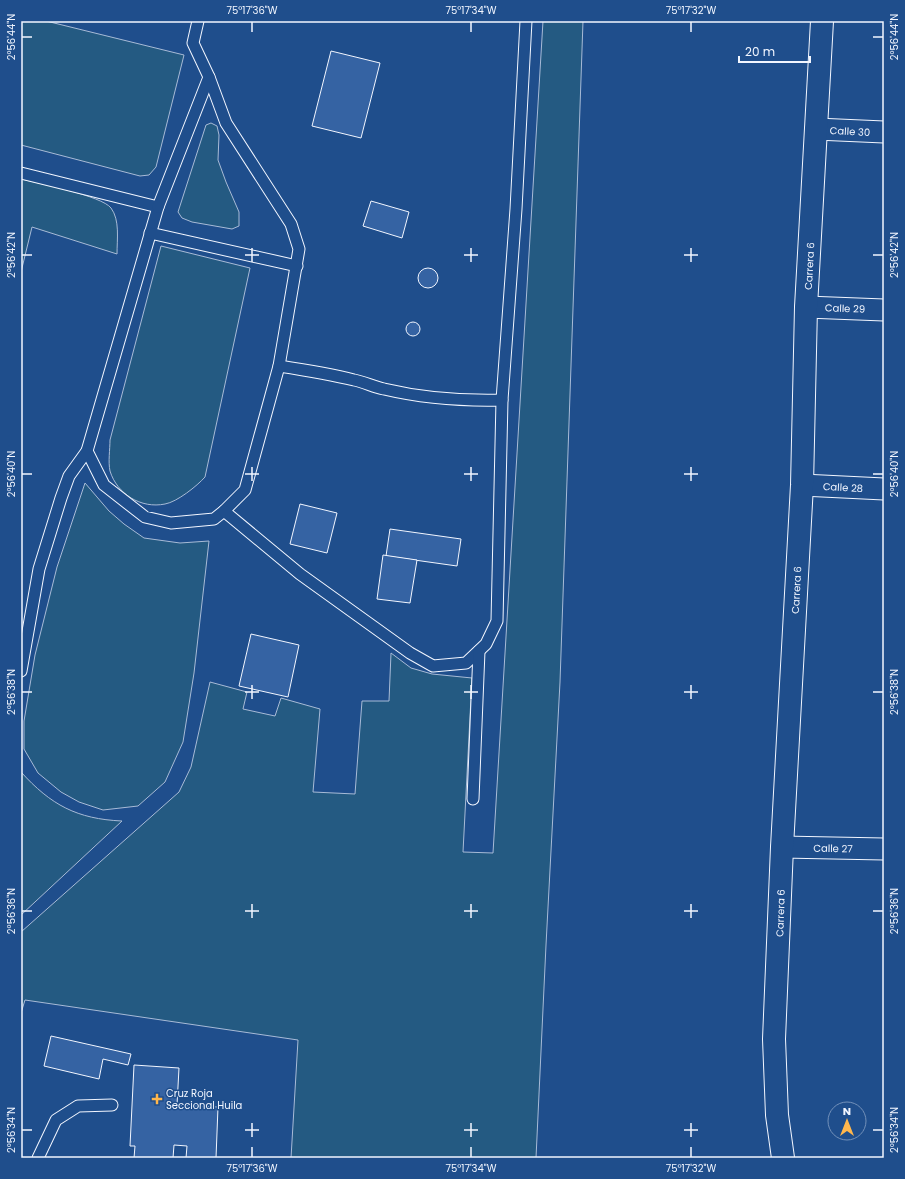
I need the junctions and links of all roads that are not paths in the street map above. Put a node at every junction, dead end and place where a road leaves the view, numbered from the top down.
1 (198, 21) edge
2 (526, 21) edge
3 (822, 21) edge
4 (209, 77) junction
5 (816, 129) junction
6 (884, 132) edge
7 (21, 173) edge
8 (158, 207) junction
9 (150, 234) junction
10 (297, 266) junction
11 (806, 307) junction
12 (884, 310) edge
13 (279, 366) junction
14 (502, 400) junction
15 (87, 452) junction
16 (802, 484) junction
17 (884, 489) edge
18 (224, 511) junction
19 (479, 651) junction
20 (21, 670) edge
21 (473, 799) dead end
22 (782, 847) junction
23 (884, 849) edge
24 (112, 1106) dead end
25 (38, 1158) edge
26 (783, 1158) edge

1 - 4 lane
2 - 14 lane
3 - 5 street, Carrera 6
4 - 8 lane
4 - 10 lane
5 - 6 street, Calle 30
5 - 11 street, Carrera 6
7 - 8 lane
8 - 9 lane
9 - 10 lane
9 - 15 lane
10 - 13 lane
11 - 12 street, Calle 29
11 - 16 street, Carrera 6
13 - 14 lane
13 - 18 lane
14 - 19 lane
15 - 18 lane
15 - 20 lane
16 - 17 street, Calle 28
16 - 22 street, Carrera 6
18 - 19 lane
19 - 21 lane
22 - 23 street, Calle 27
22 - 26 street, Carrera 6
24 - 25 lane

